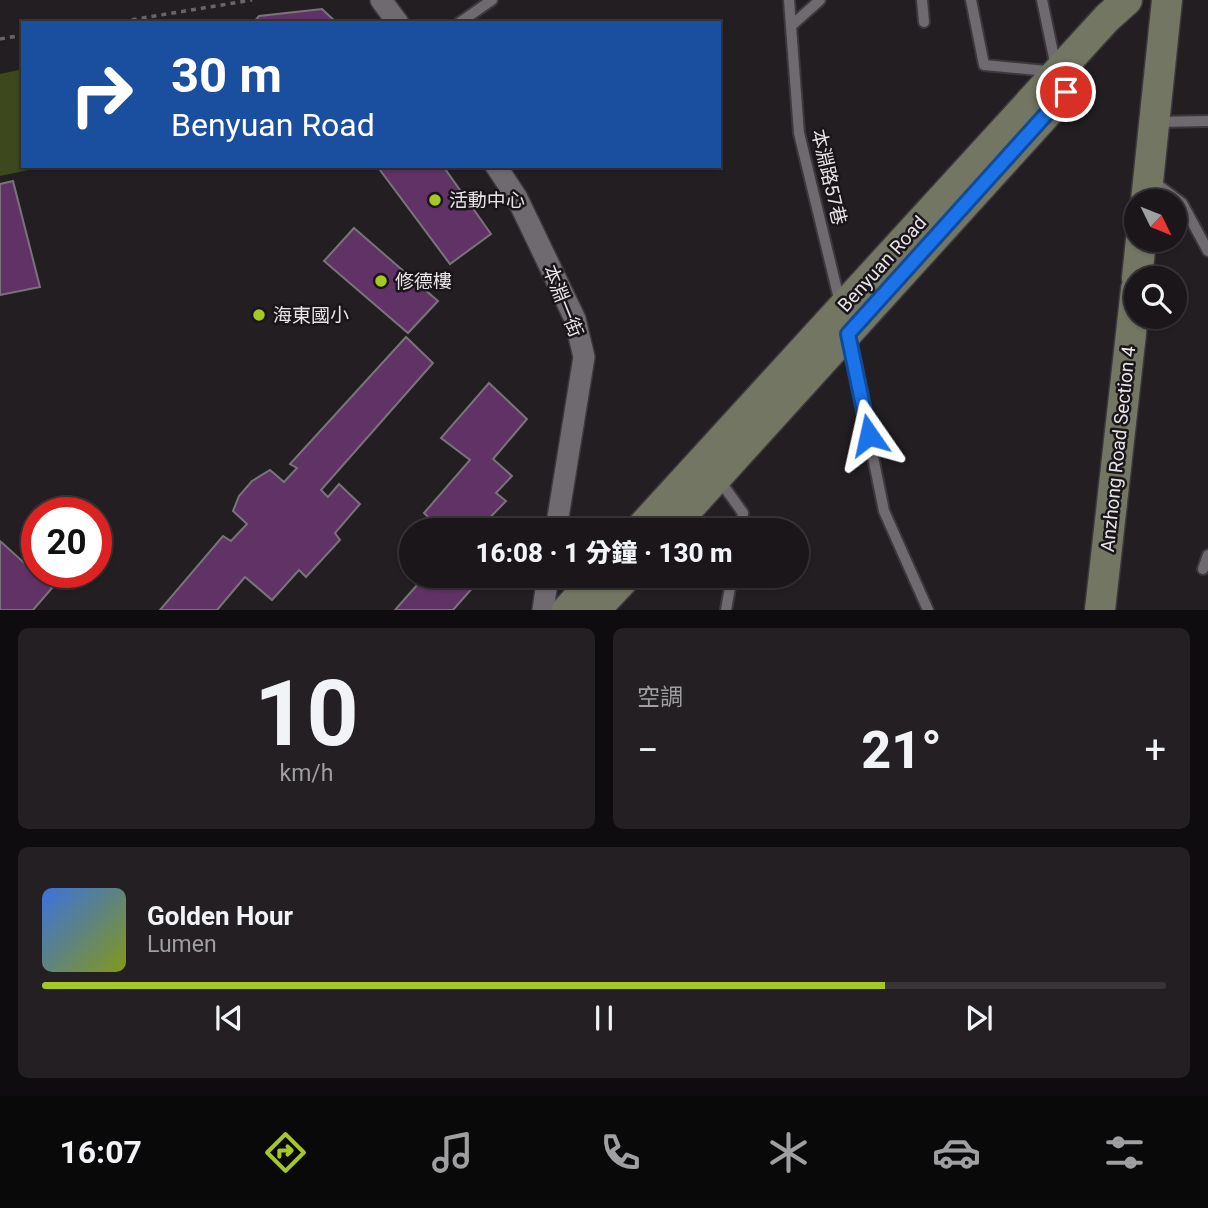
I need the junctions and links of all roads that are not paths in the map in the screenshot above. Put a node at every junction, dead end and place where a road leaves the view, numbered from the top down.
1 (381, 0) edge
2 (492, 0) edge
3 (789, 0) edge
4 (820, 0) edge
5 (922, 0) edge
6 (971, 0) edge
7 (1042, 0) edge
8 (1127, 0) edge
9 (1143, 0) edge
10 (1167, 0) edge
11 (397, 21) edge
12 (462, 21) edge
13 (924, 22) dead end
14 (791, 26) junction
15 (1058, 72) junction
16 (1208, 121) edge
17 (1153, 122) junction
18 (497, 168) edge
19 (1147, 189) edge
20 (1187, 211) edge
21 (1208, 251) edge
22 (845, 321) junction
23 (1132, 329) edge
24 (718, 478) junction
25 (558, 518) edge
26 (651, 518) edge
27 (680, 518) edge
28 (742, 518) edge
29 (1208, 555) edge
30 (1203, 569) dead end
31 (546, 588) edge
32 (730, 588) edge
33 (602, 599) edge
34 (543, 610) edge
35 (567, 610) edge
36 (726, 610) edge
37 (928, 610) edge
38 (1100, 610) edge

1 - 11 street
2 - 12 lane
3 - 14 lane, 本淵路57巷
4 - 14 lane
5 - 13 lane
6 - 15 lane
7 - 15 lane
8 - 15 street, Benyuan Road
9 - 22 street, Benyuan Road
10 - 17 street
14 - 22 lane, 本淵路57巷
15 - 22 street, Benyuan Road
16 - 17 lane
17 - 19 street
18 - 25 street, 本淵一街
20 - 21 lane
22 - 24 street, Benyuan Road
22 - 26 street, Benyuan Road
22 - 37 lane, 本淵路57巷
23 - 38 street, Anzhong Road Section 4
24 - 27 street, Benyuan Road
24 - 28 lane
29 - 30 lane
31 - 34 street
32 - 36 lane
33 - 35 street

